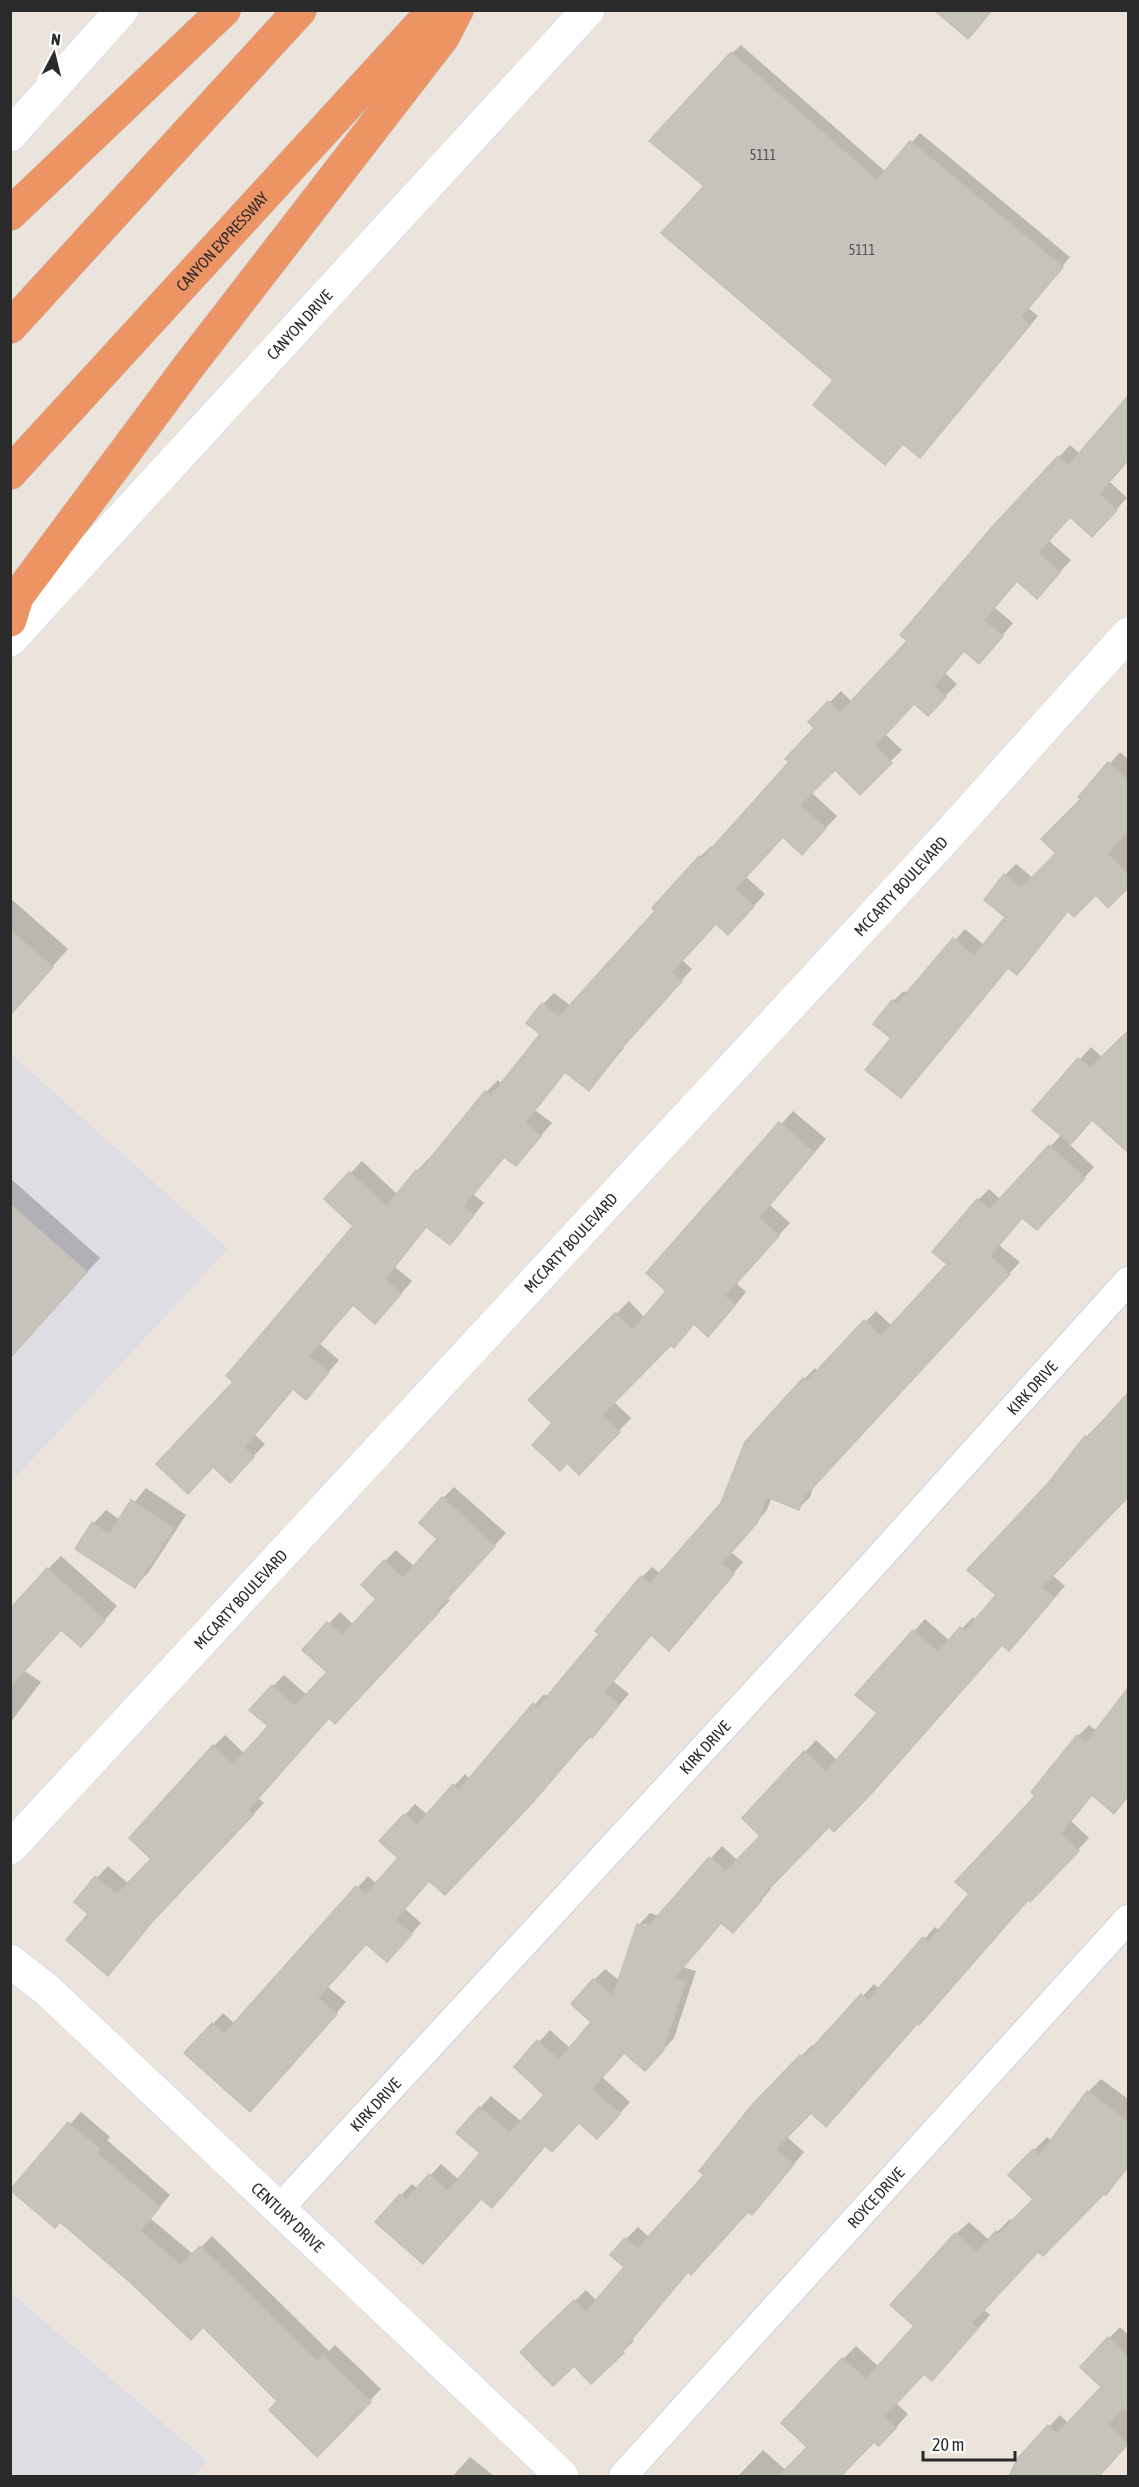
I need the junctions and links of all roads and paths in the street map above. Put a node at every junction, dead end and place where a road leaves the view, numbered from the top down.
1 (122, 10) edge
2 (224, 10) edge
3 (300, 10) edge
4 (434, 10) edge
5 (457, 10) edge
6 (588, 10) edge
7 (10, 135) edge
8 (10, 214) edge
9 (10, 327) edge
10 (10, 473) edge
11 (10, 620) edge
12 (1128, 634) edge
13 (10, 640) edge
14 (1128, 1281) edge
15 (10, 1848) edge
16 (1128, 1919) edge
17 (10, 1961) edge
18 (279, 2209) junction
19 (562, 2476) edge
20 (623, 2476) edge

1 - 7 main road
2 - 8 highway
3 - 9 highway
4 - 10 highway, CANYON EXPRESSWAY
5 - 11 highway
6 - 13 main road, CANYON DRIVE
12 - 15 main road, MCCARTY BOULEVARD
14 - 18 street, KIRK DRIVE
16 - 20 street, ROYCE DRIVE
17 - 18 main road, CENTURY DRIVE
18 - 19 main road, CENTURY DRIVE

